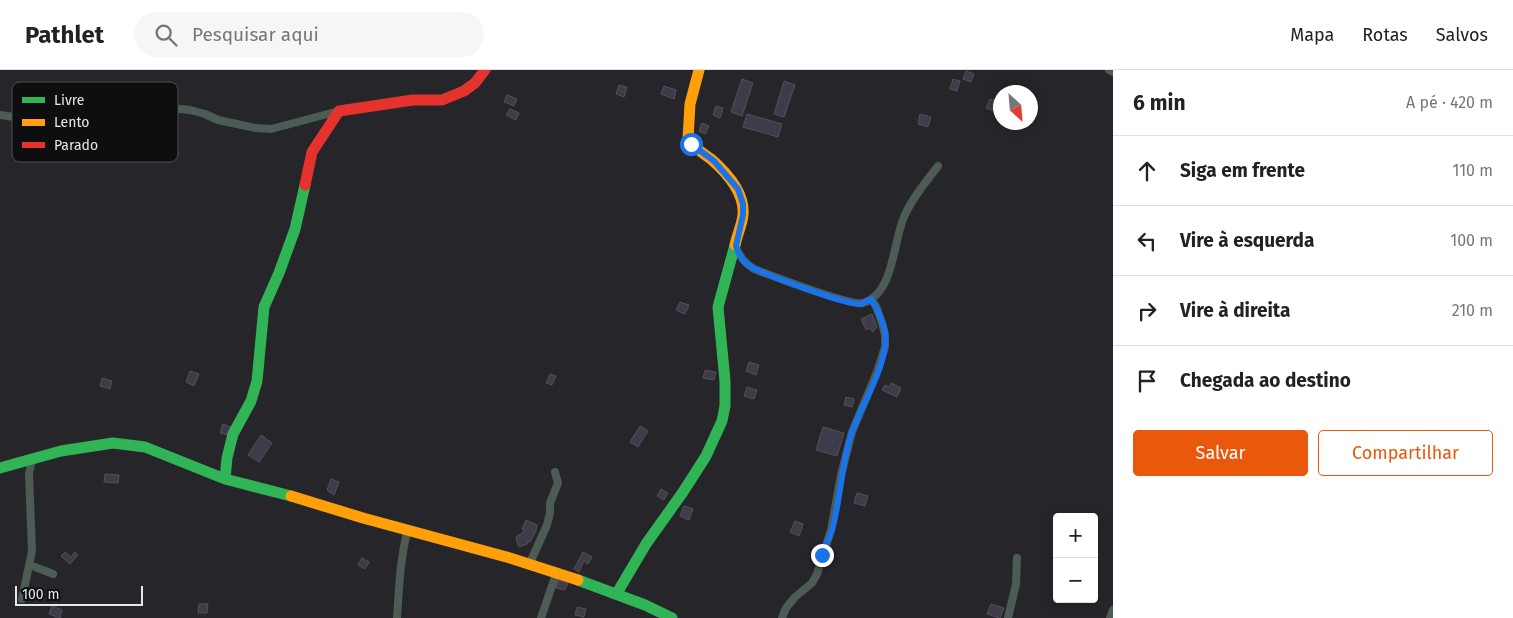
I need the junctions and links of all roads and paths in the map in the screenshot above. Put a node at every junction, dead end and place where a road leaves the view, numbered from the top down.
1 (485, 70) edge
2 (699, 70) edge
3 (1109, 70) edge
4 (1113, 72) edge
5 (178, 109) edge
6 (339, 112) junction
7 (938, 166) dead end
8 (736, 246) junction
9 (871, 299) junction
10 (32, 459) junction
11 (0, 468) edge
12 (555, 472) dead end
13 (224, 479) junction
14 (408, 529) junction
15 (1017, 558) dead end
16 (529, 564) junction
17 (30, 565) junction
18 (53, 574) dead end
19 (556, 574) junction
20 (617, 593) junction
21 (22, 599) dead end
22 (1113, 610) edge
23 (398, 618) edge
24 (541, 618) edge
25 (672, 618) edge
26 (782, 618) edge
27 (1008, 618) edge
28 (1110, 618) edge

1 - 6 street
2 - 8 street
3 - 4 street
5 - 6 street
6 - 13 street
7 - 9 street
8 - 9 street
8 - 20 street
9 - 26 street
10 - 11 street
10 - 13 street
10 - 17 street
12 - 16 street
13 - 14 street
14 - 16 street
14 - 23 street
15 - 27 street
16 - 19 street
17 - 18 street
17 - 21 street
19 - 20 street
19 - 24 street
20 - 25 street
22 - 28 street

